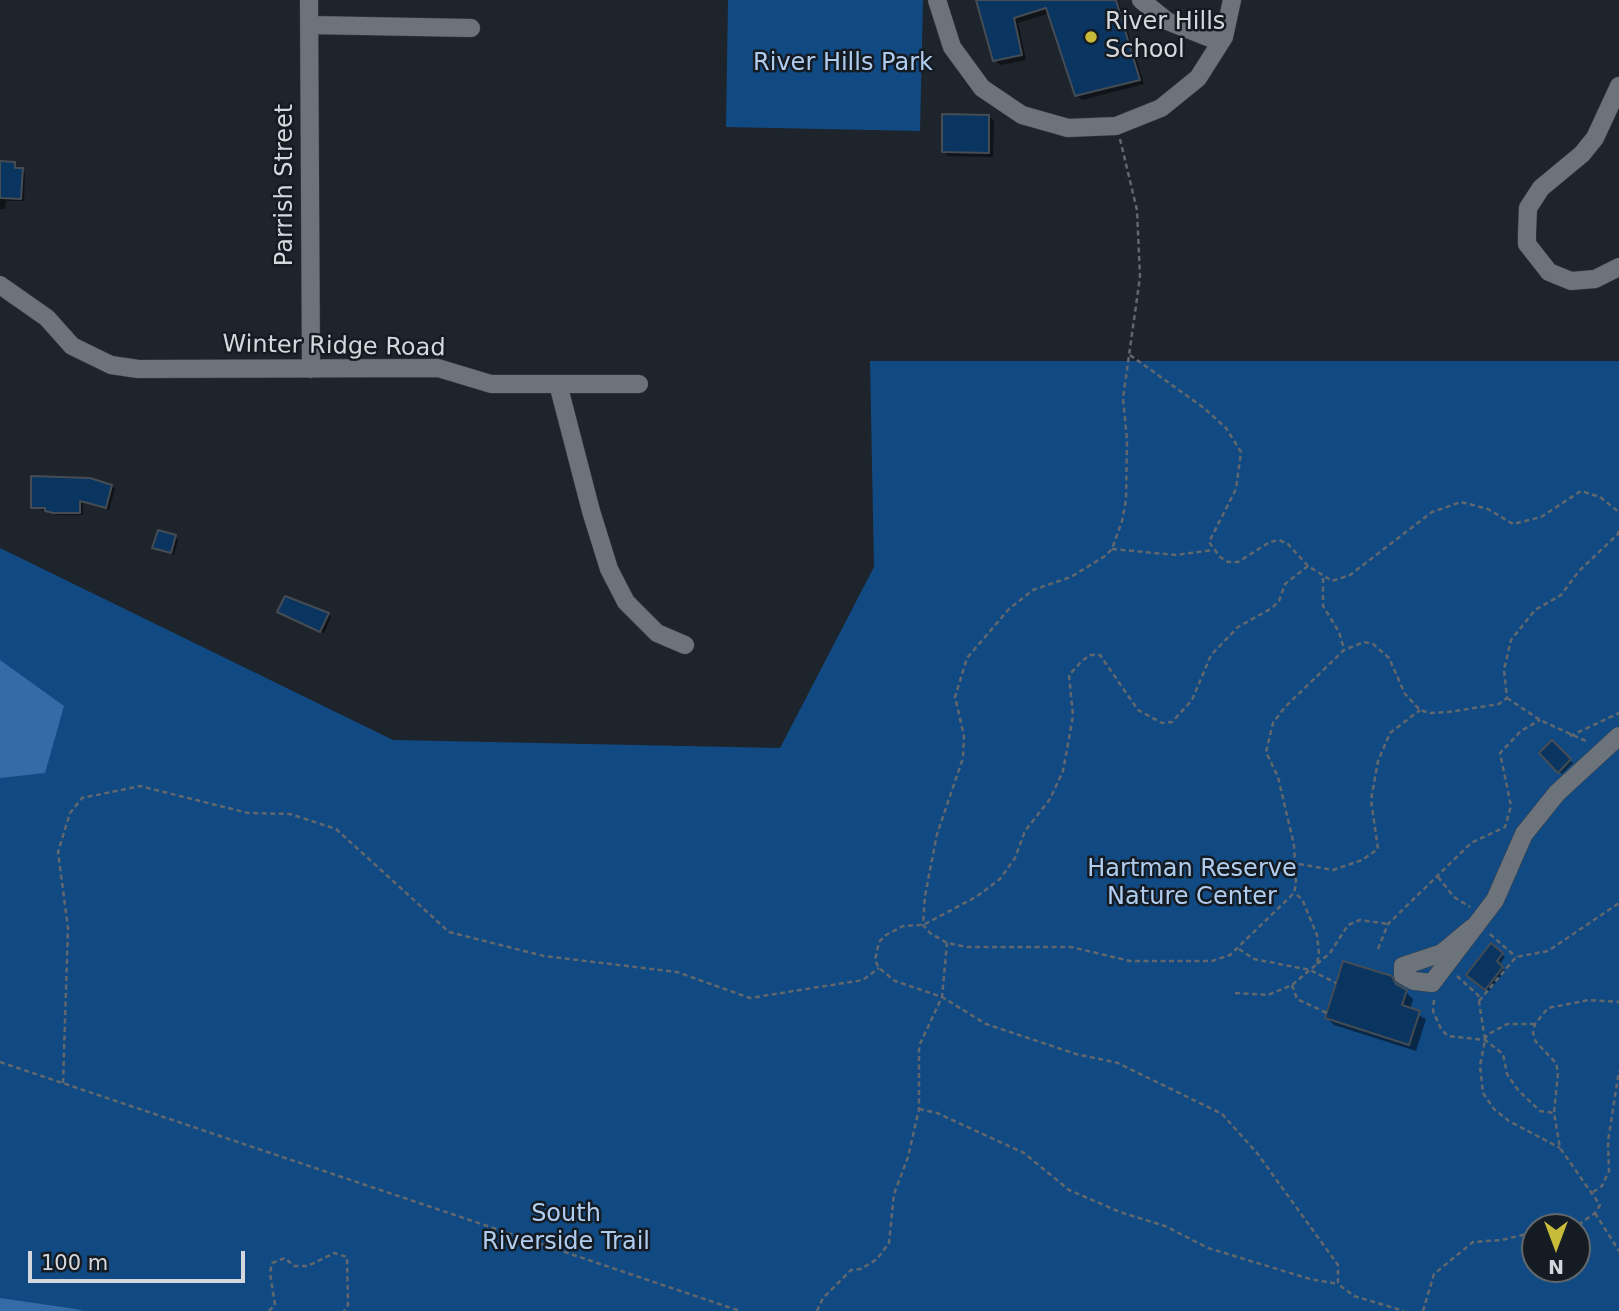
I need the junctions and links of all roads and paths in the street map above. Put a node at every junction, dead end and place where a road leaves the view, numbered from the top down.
1 (309, 0) edge
2 (937, 0) edge
3 (1141, 0) edge
4 (1232, 0) edge
5 (309, 25) junction
6 (471, 28) dead end
7 (1220, 42) junction
8 (1619, 86) edge
9 (1116, 126) junction
10 (1619, 267) edge
11 (0, 285) edge
12 (1130, 355) junction
13 (311, 369) junction
14 (558, 384) junction
15 (639, 384) dead end
16 (1619, 512) edge
17 (1619, 532) edge
18 (1112, 548) junction
19 (1213, 550) junction
20 (1308, 566) junction
21 (1323, 578) junction
22 (685, 645) dead end
23 (1344, 650) junction
24 (1507, 698) junction
25 (1420, 710) junction
26 (1619, 713) edge
27 (1541, 720) junction
28 (1570, 736) junction
29 (1615, 746) edge
30 (1297, 864) junction
31 (1438, 877) junction
32 (1294, 893) junction
33 (1619, 903) edge
34 (1473, 919) junction
35 (1388, 924) junction
36 (923, 925) junction
37 (947, 943) junction
38 (1238, 948) junction
39 (1378, 949) dead end
40 (1516, 957) junction
41 (1317, 964) junction
42 (879, 968) junction
43 (1449, 969) dead end
44 (1310, 970) junction
45 (1336, 983) dead end
46 (1292, 985) junction
47 (1438, 991) dead end
48 (1235, 993) dead end
49 (942, 997) junction
50 (1479, 1001) junction
51 (1619, 1002) edge
52 (1327, 1013) dead end
53 (1535, 1024) junction
54 (1485, 1040) junction
55 (0, 1062) edge
56 (1619, 1071) edge
57 (63, 1083) junction
58 (919, 1109) junction
59 (1554, 1113) junction
60 (1560, 1148) junction
61 (1593, 1192) junction
62 (1595, 1213) junction
63 (1591, 1216) edge
64 (1521, 1235) edge
65 (1619, 1251) edge
66 (1338, 1284) junction
67 (268, 1311) edge
68 (344, 1311) edge
69 (740, 1311) edge
70 (817, 1311) edge
71 (1404, 1311) edge
72 (1423, 1311) edge

1 - 5 street, Parrish Street
2 - 9 street
3 - 7 street
4 - 7 street
5 - 6 street
5 - 13 street, Parrish Street
7 - 9 street
8 - 10 street
9 - 12 path
11 - 13 street, Winter Ridge Road
12 - 18 path
12 - 19 path
13 - 14 street, Winter Ridge Road
14 - 15 street, Winter Ridge Road
14 - 22 street
16 - 21 path
17 - 24 path
18 - 19 path
18 - 36 path
19 - 20 path
20 - 21 path
20 - 36 path
21 - 23 path
23 - 25 path
23 - 30 path
24 - 25 path
24 - 27 path
25 - 30 path
26 - 28 path
27 - 28 path
27 - 31 path
28 - 29 path
29 - 34 street
30 - 32 path
31 - 34 path
31 - 35 path
32 - 38 path
32 - 41 path
33 - 40 path
34 - 40 path
35 - 39 path
35 - 41 path
36 - 37 path
36 - 42 path
37 - 38 path
37 - 49 path
38 - 44 path
40 - 50 path
41 - 44 path
42 - 49 path
42 - 57 path
43 - 50 path
44 - 45 path
44 - 46 path
46 - 48 path
46 - 52 path
47 - 54 path
49 - 58 path
49 - 66 path
50 - 54 path
51 - 53 path
53 - 54 path
53 - 59 path
54 - 59 path
54 - 60 path
55 - 57 path
56 - 61 path
57 - 69 path
58 - 66 path
58 - 70 path
59 - 60 path
60 - 61 path
61 - 62 path
62 - 63 path
62 - 65 path
64 - 72 path
66 - 71 path
67 - 68 path

